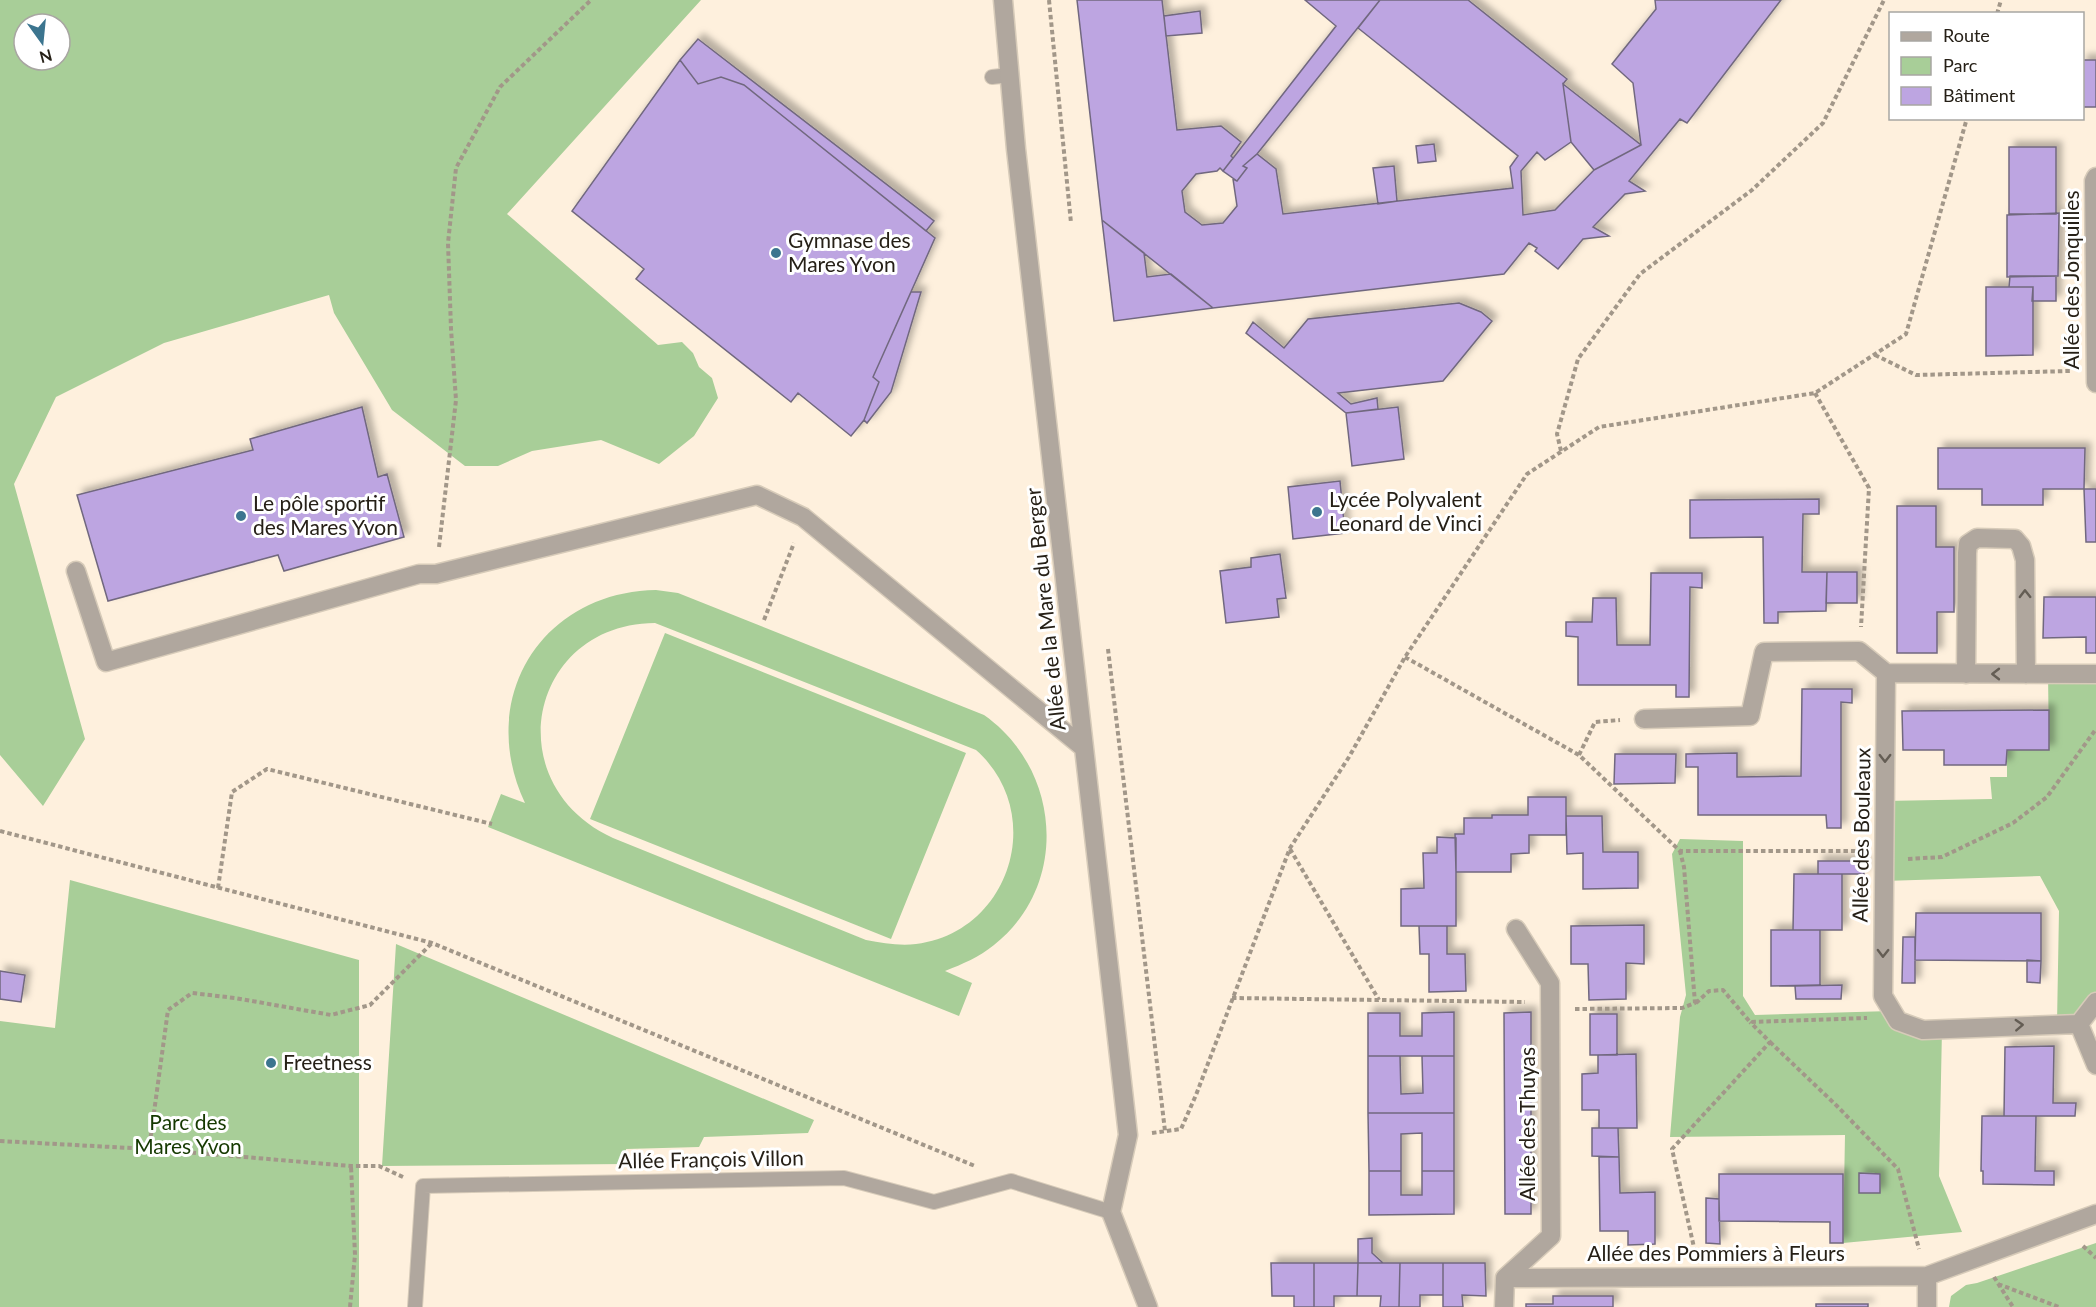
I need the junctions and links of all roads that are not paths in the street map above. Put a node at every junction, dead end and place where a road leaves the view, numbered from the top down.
1 (1003, 0) edge
2 (2096, 177) edge
3 (2096, 377) edge
4 (76, 571) dead end
5 (1886, 673) junction
6 (1966, 674) junction
7 (2026, 674) junction
8 (2096, 674) edge
9 (1644, 719) road end
10 (1084, 748) junction
11 (1516, 929) dead end
12 (2096, 1002) edge
13 (2079, 1024) junction
14 (2096, 1065) edge
15 (1111, 1212) junction
16 (2096, 1214) edge
17 (1927, 1276) junction
18 (1505, 1278) junction
19 (415, 1307) edge
20 (1148, 1307) edge
21 (1504, 1307) edge
22 (1927, 1307) edge

1 - 10 street, Allée de la Mare du Berger
2 - 3 street, Allée des Jonquilles
4 - 10 street
5 - 6 street
5 - 9 street
5 -> 13 street, Allée des Bouleaux
7 -> 6 street
7 -> 6 street
7 - 8 street
10 - 15 street, Allée de la Mare du Berger
11 - 18 street, Allée des Thuyas
12 - 13 street
13 - 14 street
15 - 19 lane, Allée François Villon
15 - 20 street
16 - 17 street
17 - 18 street, Allée des Pommiers à Fleurs
17 - 22 street
18 - 21 street

